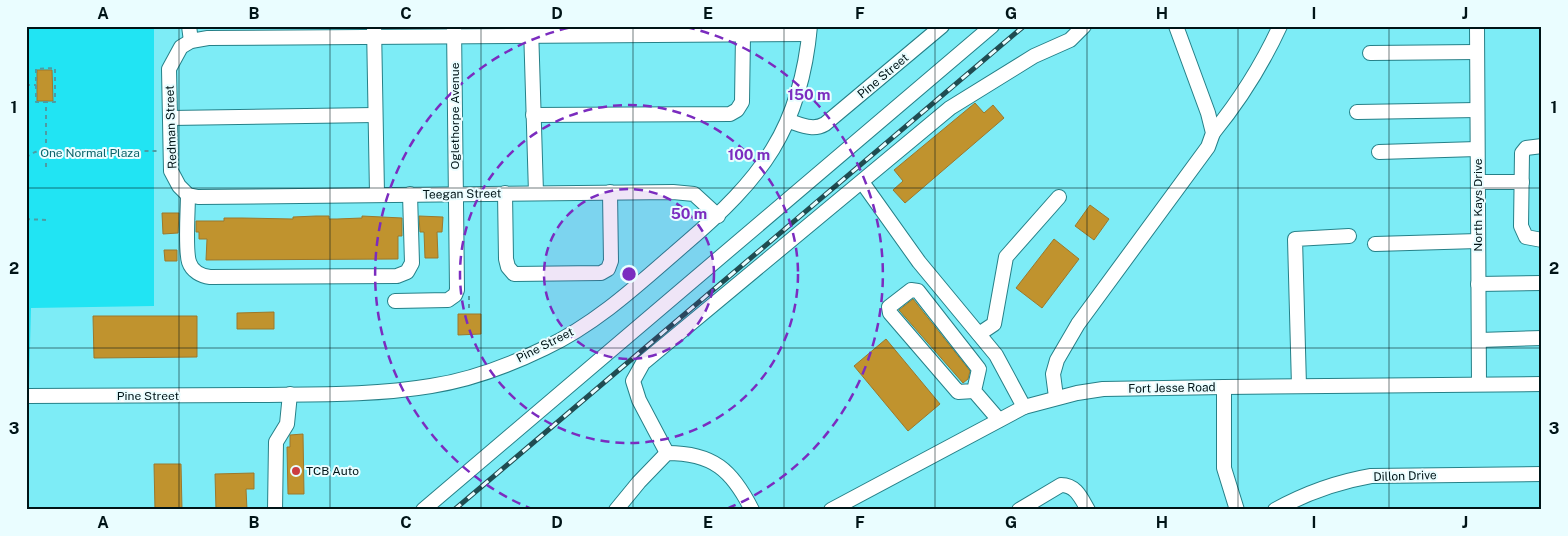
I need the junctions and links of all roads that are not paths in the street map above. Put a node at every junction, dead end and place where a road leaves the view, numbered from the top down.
1 (189, 26) edge
2 (942, 26) edge
3 (992, 26) edge
4 (1084, 26) edge
5 (1176, 26) edge
6 (1280, 26) edge
7 (1476, 26) edge
8 (760, 30) edge
9 (810, 30) edge
10 (531, 31) edge
11 (374, 32) edge
12 (454, 32) edge
13 (743, 35) junction
14 (186, 44) junction
15 (1476, 52) junction
16 (1370, 53) dead end
17 (1477, 110) junction
18 (1357, 112) dead end
19 (375, 115) junction
20 (533, 115) junction
21 (170, 118) junction
22 (789, 120) junction
23 (1213, 133) junction
24 (1542, 146) edge
25 (1477, 149) junction
26 (1379, 152) dead end
27 (862, 182) junction
28 (1478, 182) junction
29 (1522, 182) junction
30 (610, 192) junction
31 (456, 193) junction
32 (505, 193) junction
33 (536, 193) junction
34 (377, 194) junction
35 (410, 194) junction
36 (193, 196) junction
37 (1059, 197) dead end
38 (718, 216) junction
39 (1349, 236) dead end
40 (1478, 240) junction
41 (1542, 240) edge
42 (1375, 244) dead end
43 (1542, 283) edge
44 (1478, 284) junction
45 (396, 301) dead end
46 (979, 334) junction
47 (1542, 338) edge
48 (1479, 340) junction
49 (1479, 384) junction
50 (1542, 384) edge
51 (1298, 386) junction
52 (1224, 387) junction
53 (974, 391) junction
54 (290, 394) junction
55 (26, 396) edge
56 (1056, 397) junction
57 (1024, 407) junction
58 (999, 420) junction
59 (667, 453) junction
60 (1542, 474) edge
61 (275, 510) edge
62 (423, 510) edge
63 (616, 510) edge
64 (752, 510) edge
65 (831, 510) edge
66 (1019, 510) edge
67 (1088, 510) edge
68 (1237, 510) edge
69 (1275, 510) edge

1 - 14 street
2 - 22 street, Pine Street
3 - 62 street
4 - 27 street
5 - 23 street
6 - 23 street
7 - 15 street, North Kays Drive
8 - 9 street
8 - 13 street
9 - 22 street
10 - 12 street
10 - 13 street
10 - 20 street
11 - 12 street
11 - 14 street
11 - 19 street
12 - 31 street, Oglethorpe Avenue
13 - 20 street
14 - 21 street, Redman Street
15 - 16 street
15 - 17 street, North Kays Drive
17 - 18 street
17 - 25 street, North Kays Drive
19 - 21 street
19 - 34 street
20 - 33 street
21 - 36 street, Redman Street
22 - 38 street, Pine Street
23 - 56 street
24 - 29 street
25 - 26 street
25 - 28 street, North Kays Drive
27 - 46 street
27 - 59 street
28 - 29 street
28 - 40 street, North Kays Drive
29 - 41 street
30 - 32 street
30 - 33 street, Teegan Street
30 - 38 street, Teegan Street
31 - 32 street, Teegan Street
31 - 35 street, Teegan Street
31 - 45 street, Oglethorpe Avenue
32 - 33 street, Teegan Street
34 - 35 street, Teegan Street
34 - 36 street, Teegan Street
35 - 36 street
37 - 46 street
38 - 54 street, Pine Street
39 - 51 street
40 - 42 street
40 - 44 street, North Kays Drive
43 - 44 street
44 - 48 street, North Kays Drive
46 - 57 street
47 - 48 street
48 - 49 street, North Kays Drive
49 - 50 street, Fort Jesse Road
49 - 51 street, Fort Jesse Road
51 - 52 street, Fort Jesse Road
52 - 56 street, Fort Jesse Road
52 - 68 street
53 - 53 street
53 - 58 street
54 - 55 street, Pine Street
54 - 61 street
56 - 57 street, Fort Jesse Road
57 - 58 street, Fort Jesse Road
58 - 65 street, Fort Jesse Road
59 - 63 street
59 - 64 street
60 - 69 street, Dillon Drive
66 - 67 street

